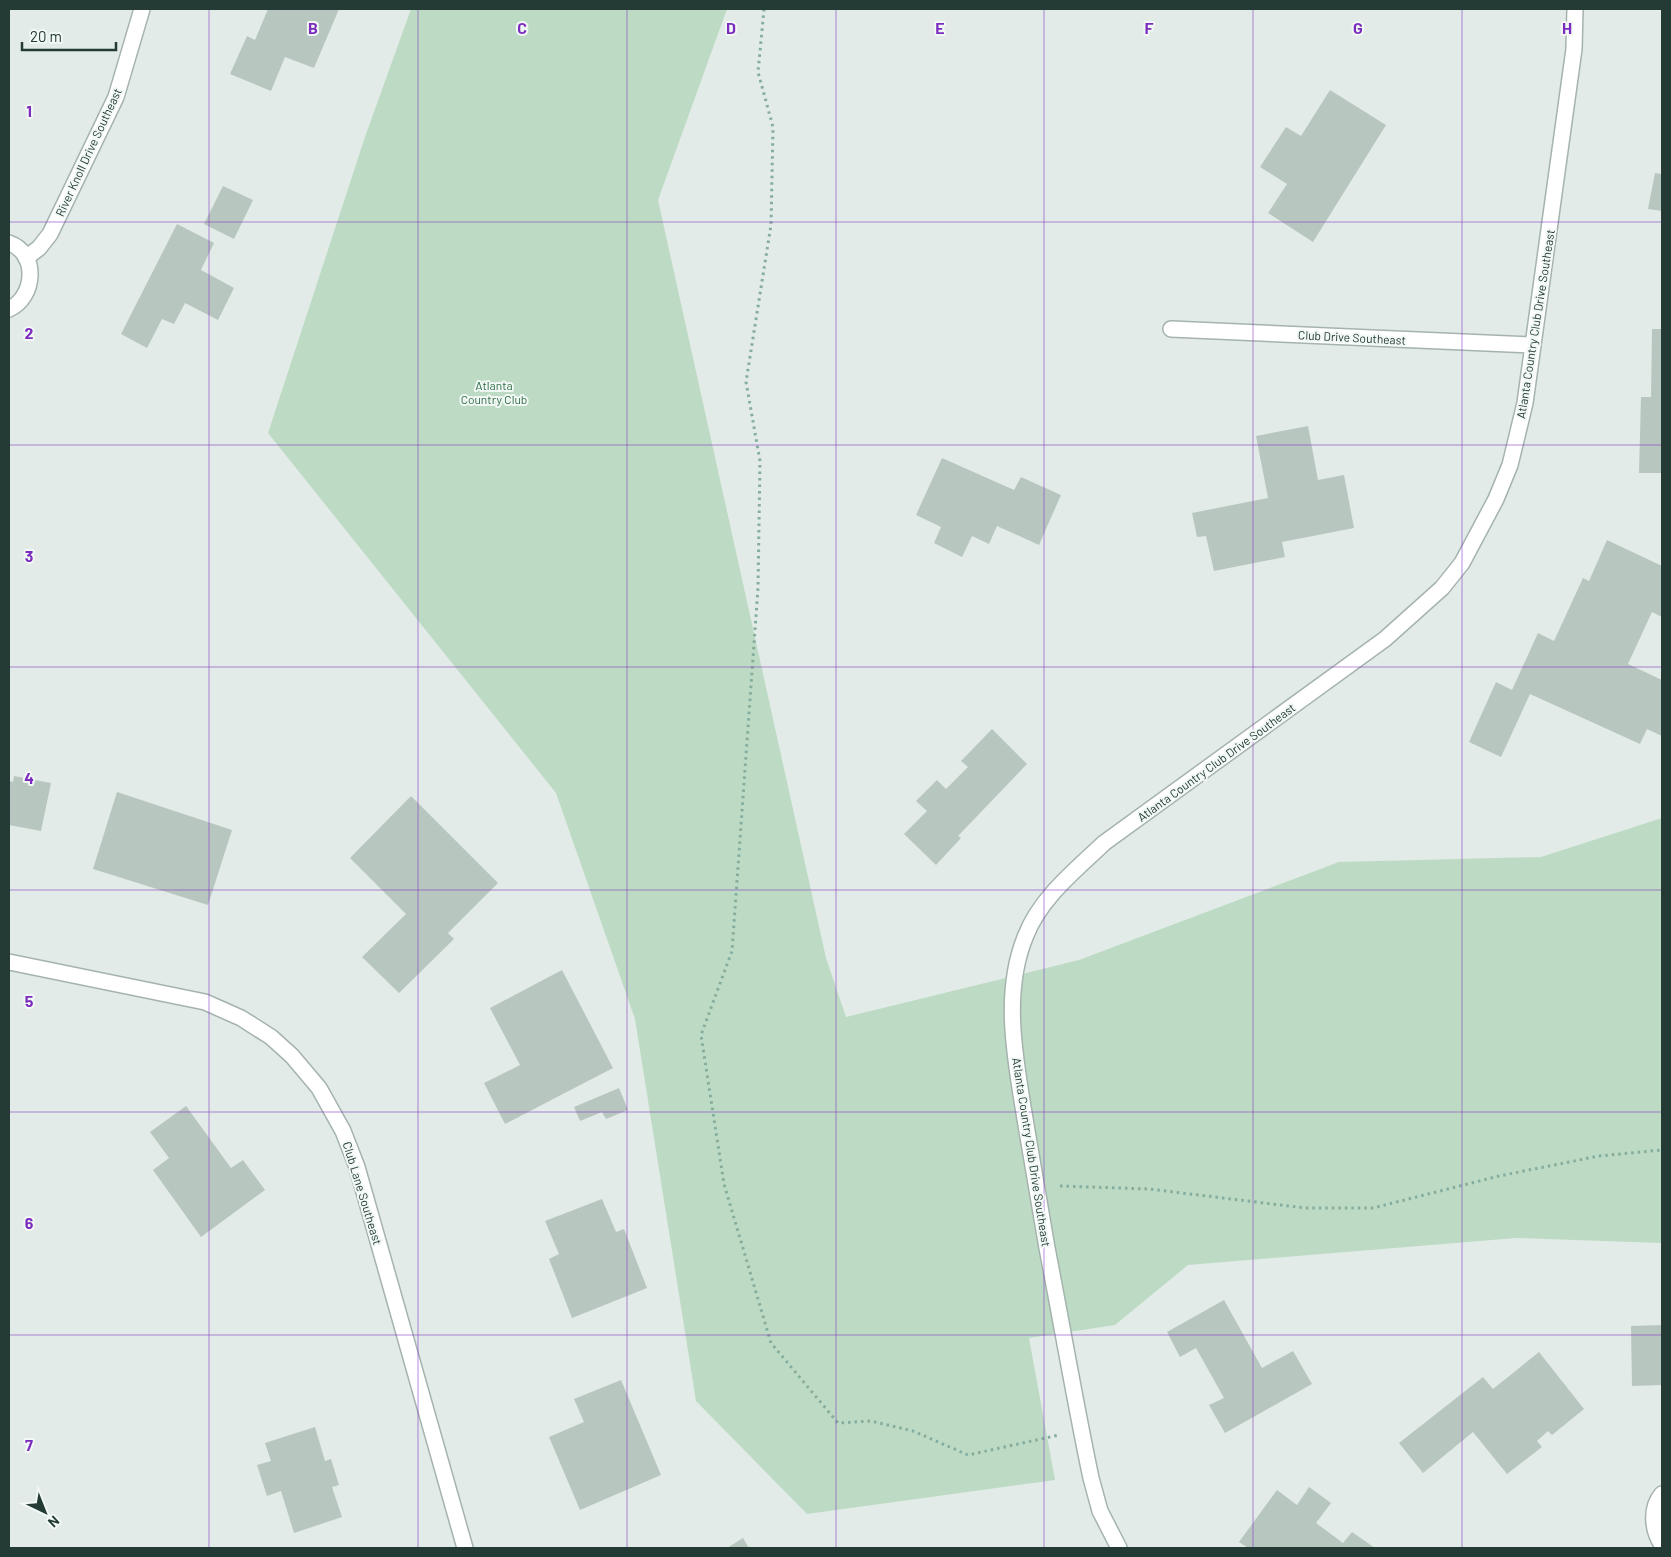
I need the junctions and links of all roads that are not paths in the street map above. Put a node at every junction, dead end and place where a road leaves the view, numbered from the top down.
1 (142, 9) edge
2 (1575, 9) edge
3 (9, 243) edge
4 (26, 258) junction
5 (9, 309) edge
6 (1171, 329) dead end
7 (1532, 345) junction
8 (9, 962) edge
9 (1662, 1494) edge
10 (1662, 1545) edge
11 (465, 1548) edge
12 (1119, 1548) edge

1 - 4 street, River Knoll Drive Southeast
2 - 7 street, Atlanta Country Club Drive Southeast
3 - 4 street
4 - 5 street
6 - 7 street, Club Drive Southeast
7 - 12 street, Atlanta Country Club Drive Southeast
8 - 11 street, Club Lane Southeast
9 - 10 street

